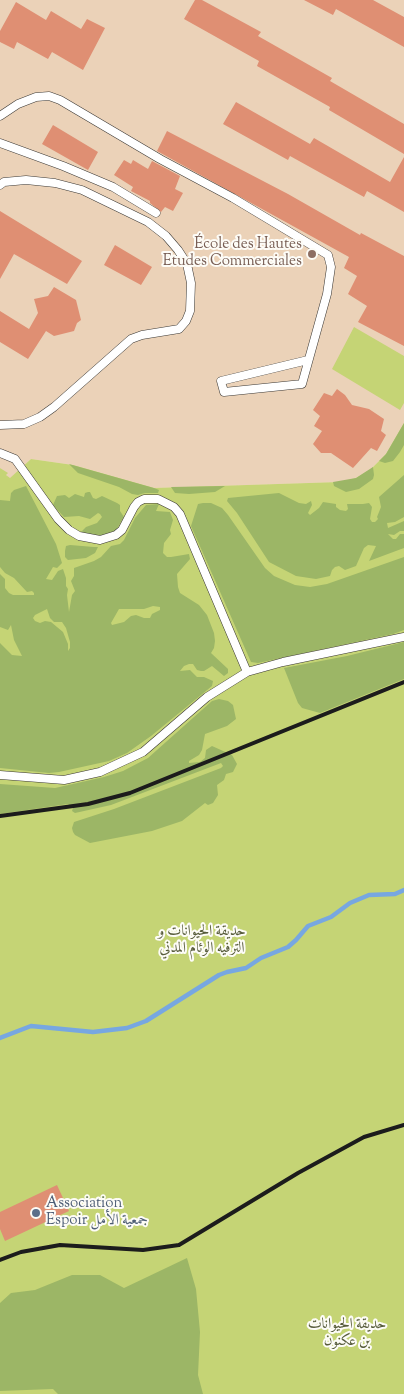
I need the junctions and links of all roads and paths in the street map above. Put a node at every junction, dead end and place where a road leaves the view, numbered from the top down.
1 (0, 116) edge
2 (0, 143) edge
3 (0, 185) edge
4 (156, 213) dead end
5 (308, 360) junction
6 (0, 425) edge
7 (0, 453) edge
8 (404, 637) edge
9 (247, 672) junction
10 (0, 775) edge

1 - 5 lane
2 - 4 lane
3 - 6 lane
5 - 5 lane
7 - 9 lane
8 - 9 lane
9 - 10 lane

